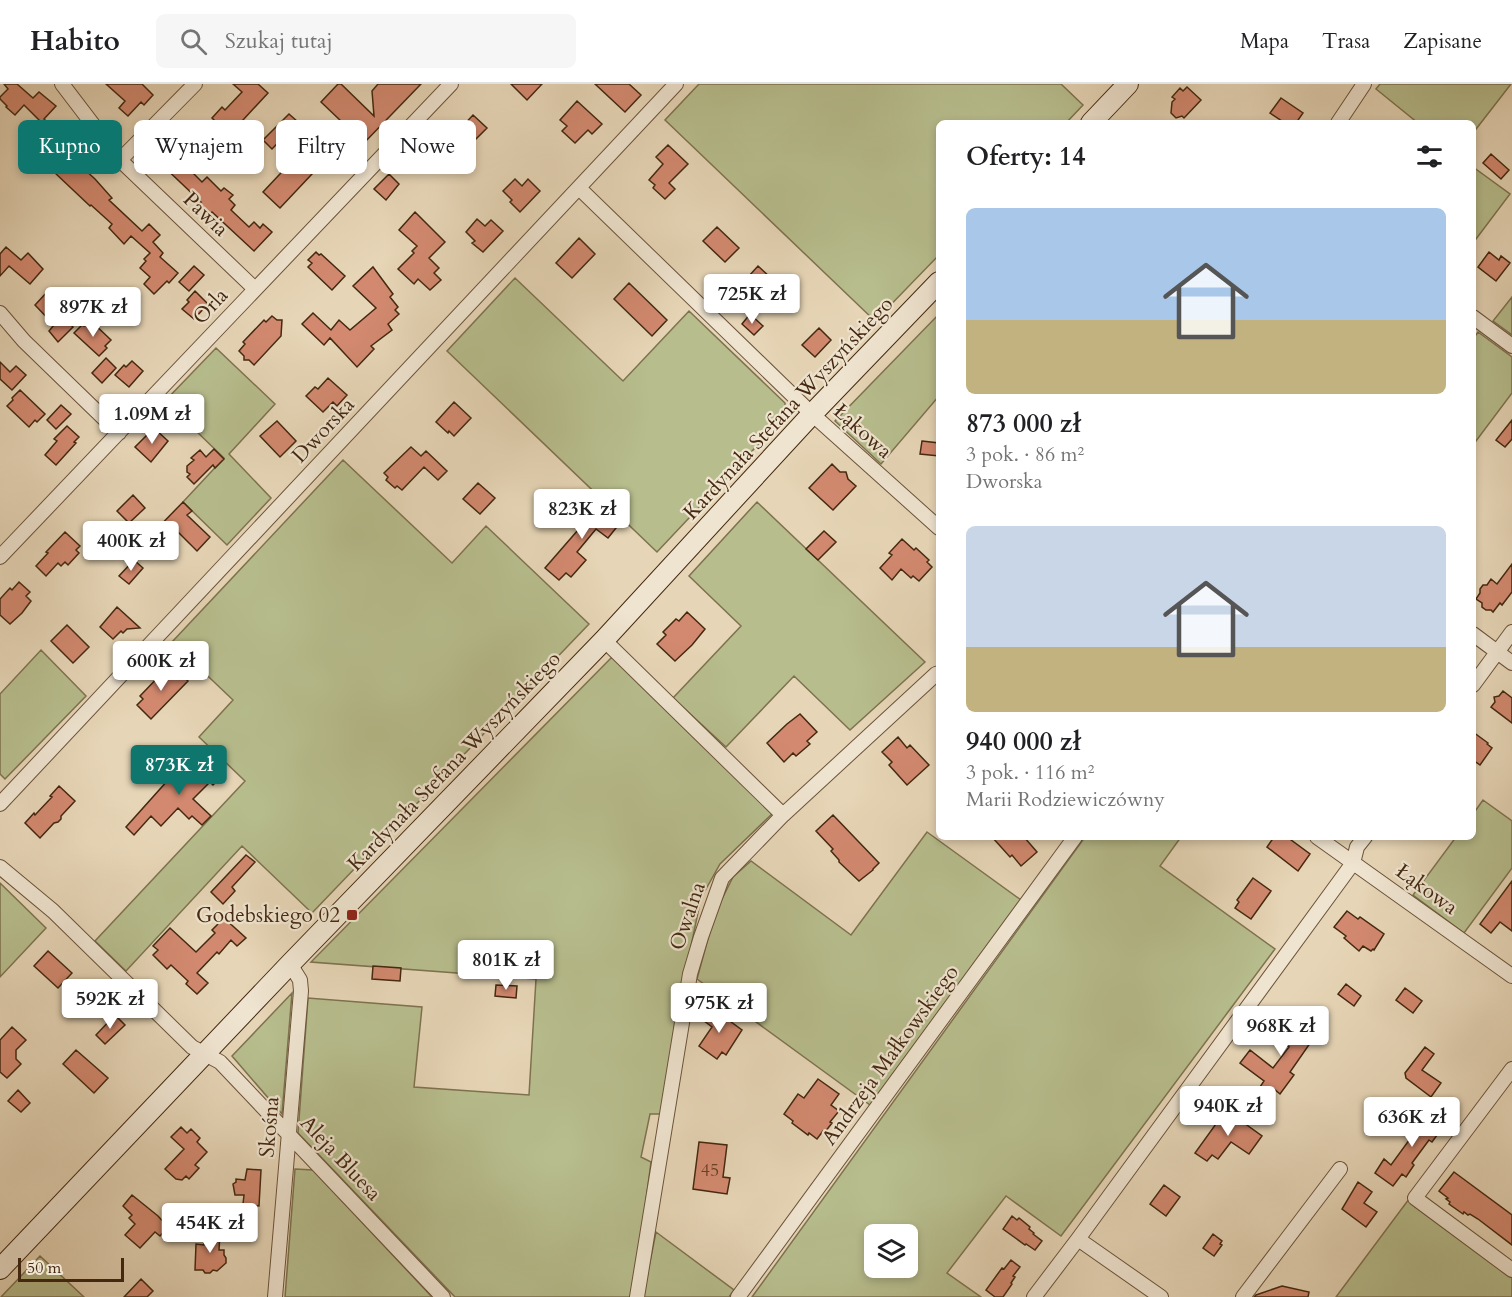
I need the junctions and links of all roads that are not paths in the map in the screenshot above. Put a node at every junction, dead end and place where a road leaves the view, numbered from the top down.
1 (62, 84) edge
2 (195, 84) edge
3 (451, 84) edge
4 (676, 84) edge
5 (1128, 84) edge
6 (1364, 84) edge
7 (89, 120) edge
8 (1094, 120) edge
9 (1340, 120) edge
10 (122, 158) edge
11 (122, 162) edge
12 (579, 188) junction
13 (936, 285) edge
14 (255, 289) junction
15 (0, 313) edge
16 (1476, 319) edge
17 (1512, 346) edge
18 (812, 414) junction
19 (119, 433) junction
20 (936, 525) edge
21 (0, 557) edge
22 (1512, 632) edge
23 (1476, 636) edge
24 (604, 640) junction
25 (1497, 651) junction
26 (1512, 663) edge
27 (936, 674) edge
28 (1476, 681) edge
29 (0, 804) edge
30 (783, 815) junction
31 (1073, 840) edge
32 (1321, 840) edge
33 (1363, 840) edge
34 (1353, 863) junction
35 (0, 867) edge
36 (290, 964) junction
37 (1512, 976) edge
38 (204, 1055) junction
39 (1512, 1069) edge
40 (290, 1134) junction
41 (1340, 1169) dead end
42 (1078, 1239) junction
43 (0, 1269) edge
44 (1512, 1270) edge
45 (275, 1297) edge
46 (443, 1297) edge
47 (637, 1297) edge
48 (738, 1297) edge
49 (1034, 1297) edge
50 (1161, 1297) edge
51 (1243, 1297) edge

1 - 7 street, Pawia
2 - 10 street
3 - 14 street, Orla
4 - 12 street, Dworska
5 - 8 main road
6 - 9 street
11 - 14 street, Pawia
12 - 18 street, Łąkowa
12 - 29 street, Dworska
13 - 18 main road, Kardynała Stefana Wyszyńskiego
14 - 19 street, Orla
15 - 19 street
16 - 17 street
18 - 20 street, Łąkowa
18 - 24 main road, Kardynała Stefana Wyszyńskiego
19 - 21 street, Orla
22 - 25 street
23 - 25 street
24 - 30 street
24 - 36 main road, Kardynała Stefana Wyszyńskiego
25 - 26 street
25 - 28 street
27 - 30 street, Owalna
30 - 47 street, Owalna
31 - 48 street, Andrzeja Małkowskiego
32 - 34 street, Łąkowa
33 - 34 street
34 - 37 street, Łąkowa
34 - 42 street
35 - 38 street, Aleja Bluesa
36 - 38 main road, Kardynała Stefana Wyszyńskiego
36 - 40 street, Skośna
38 - 40 street, Aleja Bluesa
38 - 43 main road, Kardynała Stefana Wyszyńskiego
39 - 44 street
40 - 45 street, Skośna
40 - 46 street, Aleja Bluesa
41 - 51 street
42 - 49 street
42 - 50 street

